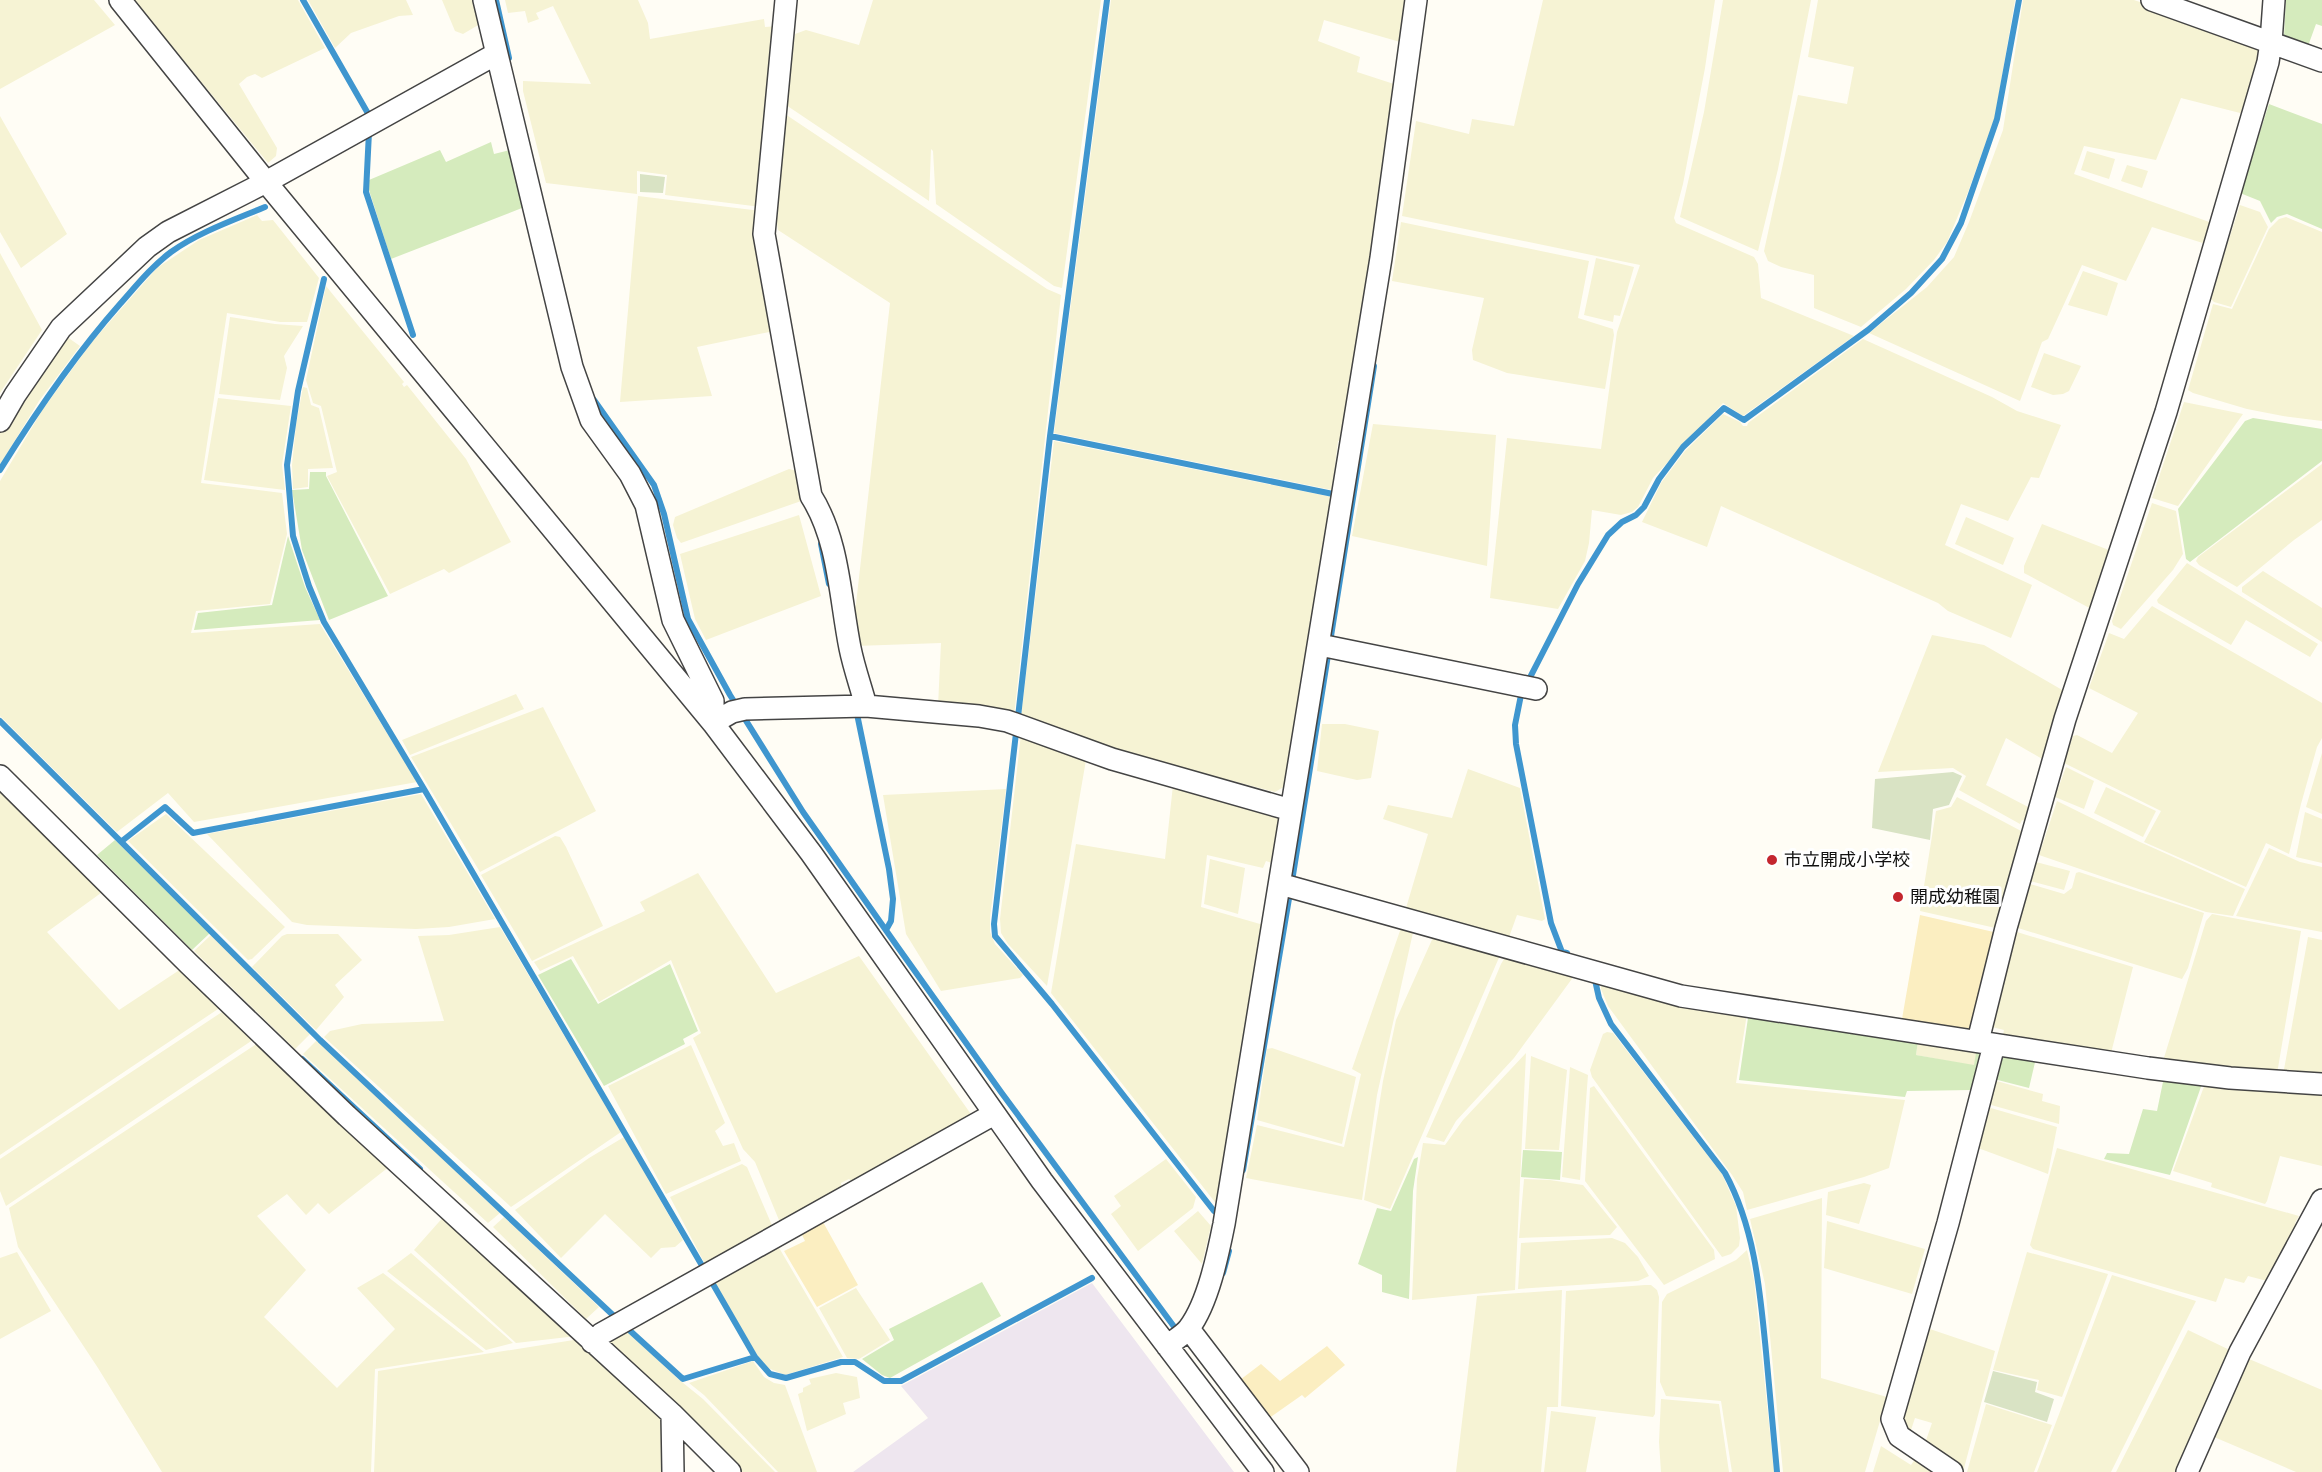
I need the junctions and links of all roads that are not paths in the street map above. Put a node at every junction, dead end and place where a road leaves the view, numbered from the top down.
1 (120, 0) edge
2 (484, 0) edge
3 (786, 0) edge
4 (1416, 0) edge
5 (2152, 0) edge
6 (2274, 0) edge
7 (2271, 42) junction
8 (496, 54) junction
9 (2322, 61) edge
10 (266, 182) junction
11 (0, 421) edge
12 (1327, 646) junction
13 (1529, 687) dead end
14 (866, 706) junction
15 (713, 723) junction
16 (0, 776) edge
17 (1291, 810) junction
18 (1288, 886) junction
19 (1986, 1043) junction
20 (2322, 1084) edge
21 (994, 1114) junction
22 (2322, 1200) edge
23 (1185, 1337) junction
24 (596, 1338) junction
25 (672, 1414) junction
26 (673, 1472) edge
27 (730, 1472) edge
28 (1263, 1472) edge
29 (1298, 1472) edge
30 (1952, 1472) edge
31 (2187, 1472) edge

1 - 10 street
2 - 8 street
3 - 14 street
4 - 12 street
5 - 7 street
6 - 7 street
7 - 9 street
7 - 19 street
8 - 10 street
8 - 15 street
10 - 11 street
10 - 15 street
12 - 13 street
12 - 17 street
14 - 15 street
14 - 17 street
15 - 21 street
16 - 24 street
17 - 18 street
18 - 19 street
18 - 23 street
19 - 20 street
19 - 30 street
21 - 23 street
21 - 24 street
22 - 31 street
23 - 28 street
23 - 29 street
24 - 25 street
25 - 26 street
25 - 27 street

